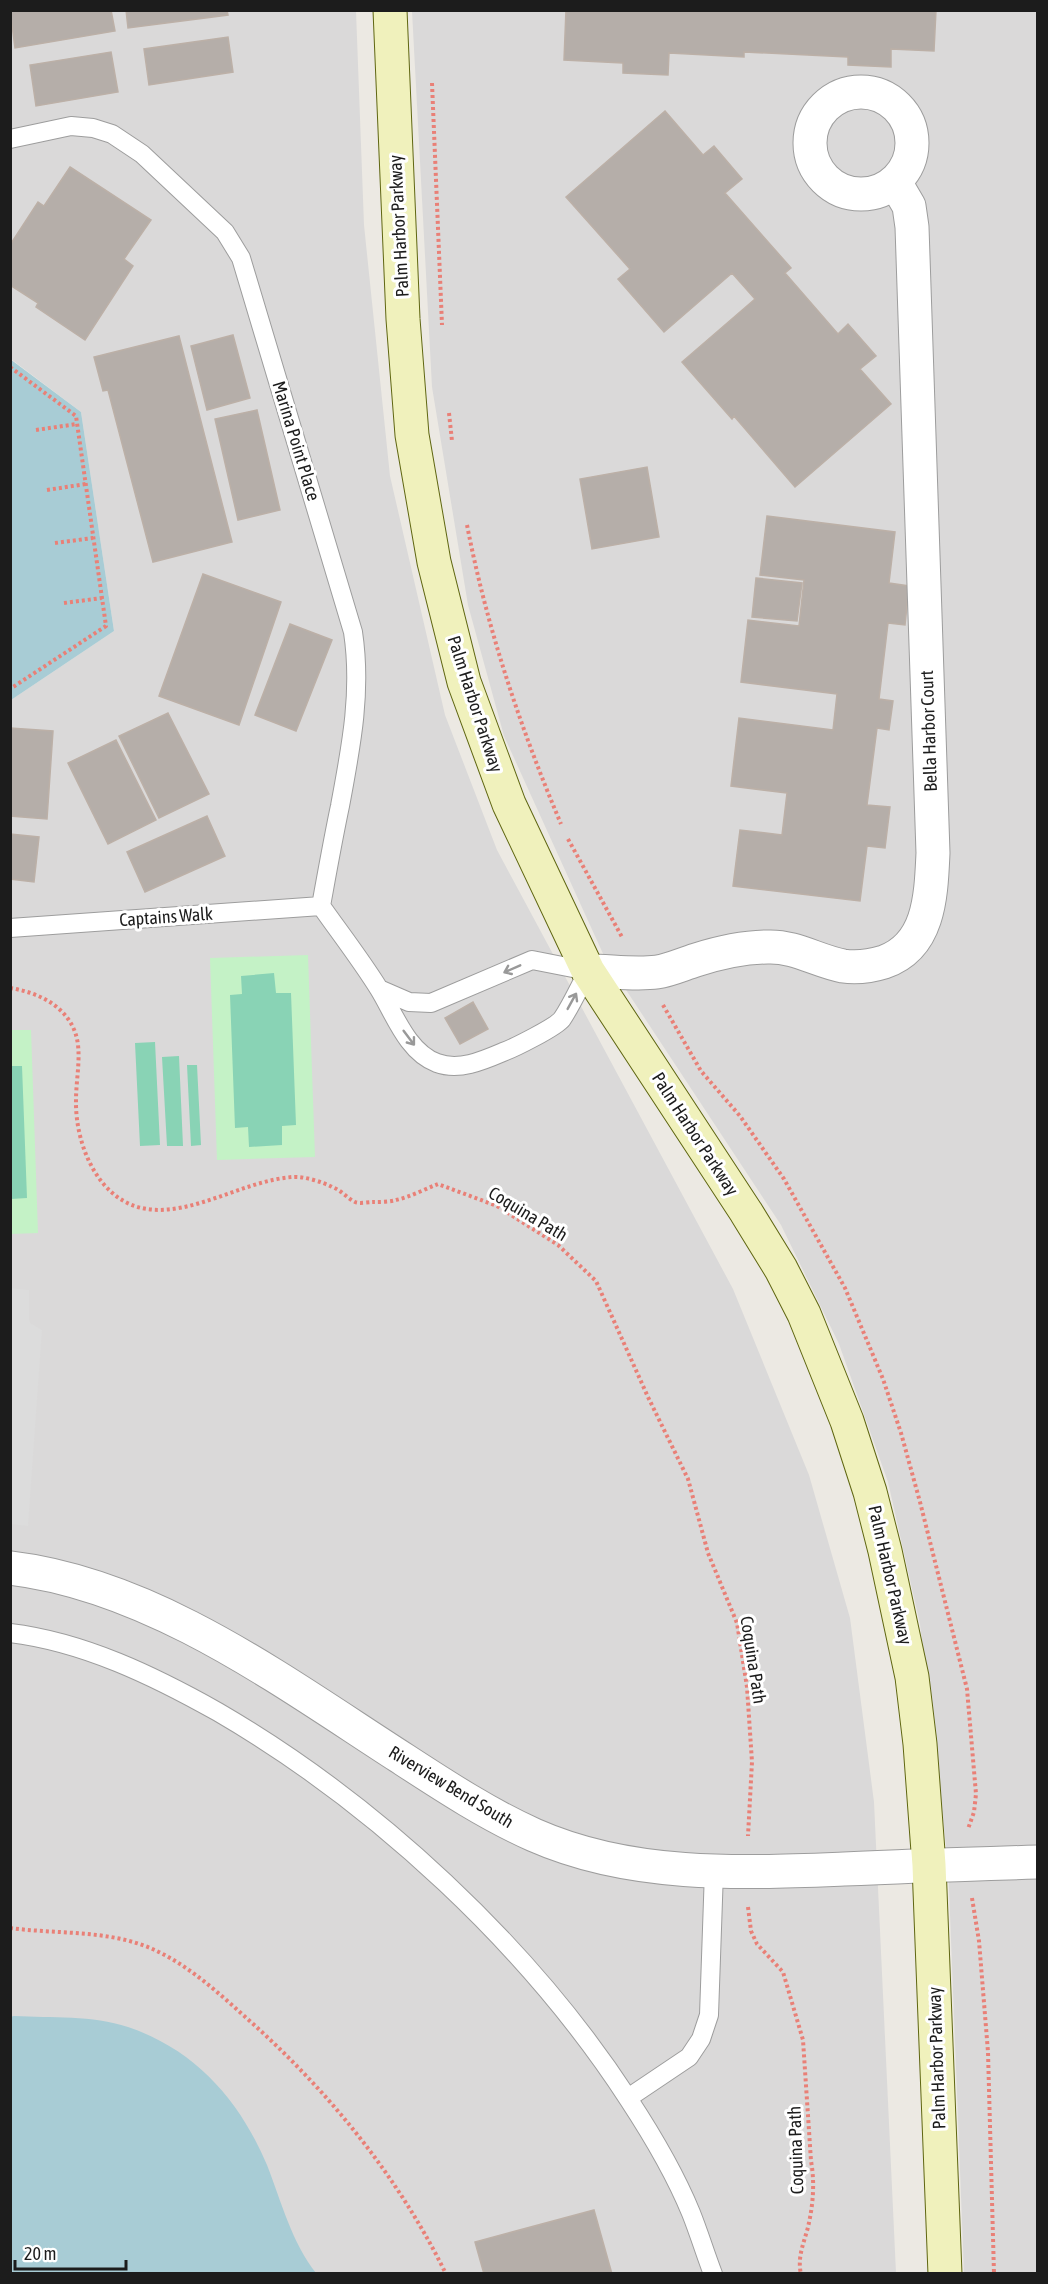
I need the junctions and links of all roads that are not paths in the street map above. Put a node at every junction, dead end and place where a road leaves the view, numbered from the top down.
1 (390, 10) edge
2 (10, 139) edge
3 (896, 182) dead end
4 (321, 906) junction
5 (10, 928) edge
6 (588, 971) junction
7 (378, 988) junction
8 (10, 1568) edge
9 (10, 1633) edge
10 (1038, 1862) edge
11 (929, 1865) junction
12 (714, 1871) junction
13 (628, 2098) junction
14 (712, 2274) edge
15 (945, 2274) edge

1 - 6 street, Palm Harbor Parkway
2 - 4 lane, Marina Point Place
3 - 6 street, Bella Harbor Court
4 - 5 lane, Captains Walk
4 - 7 lane
6 -> 7 lane
7 -> 6 lane
6 - 11 street, Palm Harbor Parkway
8 - 12 street, Riverview Bend South
9 - 13 lane
10 - 11 street, Riverview Bend South
11 - 12 street, Riverview Bend South
11 - 15 street, Palm Harbor Parkway
12 - 13 lane
13 - 14 lane

